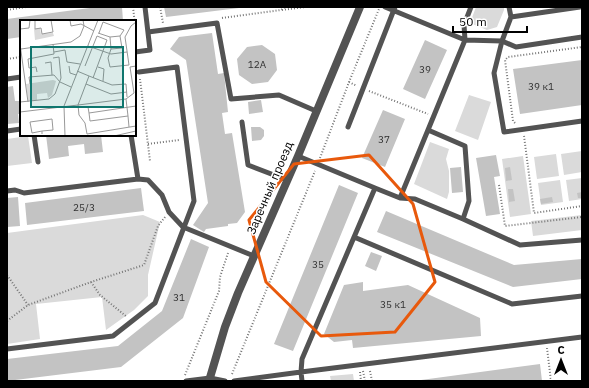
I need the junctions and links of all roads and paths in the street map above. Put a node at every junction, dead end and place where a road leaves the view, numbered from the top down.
1 (26, 7) edge
2 (133, 7) edge
3 (145, 7) edge
4 (305, 7) edge
5 (360, 7) edge
6 (380, 7) edge
7 (385, 7) edge
8 (471, 7) edge
9 (509, 7) edge
10 (581, 7) edge
11 (395, 9) edge
12 (7, 10) edge
13 (281, 10) dead end
14 (511, 17) junction
15 (134, 20) edge
16 (148, 32) junction
17 (582, 37) edge
18 (465, 40) junction
19 (502, 41) junction
20 (582, 47) edge
21 (136, 52) edge
22 (20, 57) edge
23 (7, 59) edge
24 (139, 72) joint
25 (20, 77) edge
26 (7, 79) edge
27 (349, 82) junction
28 (363, 88) junction
29 (316, 111) junction
30 (430, 115) dead end
31 (582, 121) edge
32 (242, 122) dead end
33 (517, 125) dead end
34 (348, 127) dead end
35 (20, 129) edge
36 (428, 130) junction
37 (7, 131) edge
38 (530, 135) dead end
39 (34, 136) edge
40 (131, 136) edge
41 (186, 139) junction
42 (148, 144) junction
43 (298, 156) junction
44 (150, 161) dead end
45 (38, 162) dead end
46 (318, 164) junction
47 (138, 179) junction
48 (287, 180) junction
49 (499, 185) dead end
50 (375, 188) junction
51 (7, 191) edge
52 (400, 198) junction
53 (582, 206) edge
54 (169, 212) junction
55 (582, 217) edge
56 (462, 219) junction
57 (184, 227) junction
58 (354, 237) junction
59 (582, 240) edge
60 (230, 246) junction
61 (254, 256) junction
62 (7, 275) edge
63 (91, 282) junction
64 (582, 296) edge
65 (28, 305) junction
66 (7, 321) edge
67 (132, 321) junction
68 (582, 337) edge
69 (547, 348) dead end
70 (7, 349) edge
71 (370, 371) dead end
72 (301, 372) junction
73 (360, 372) dead end
74 (232, 374) dead end
75 (209, 379) edge
76 (186, 381) edge
77 (225, 381) edge
78 (234, 381) edge
79 (302, 381) edge
80 (361, 381) edge
81 (372, 381) edge
82 (551, 381) edge

1 - 12 path
2 - 15 path
3 - 16 lane
4 - 13 path
5 - 29 street, Заречный проезд
6 - 27 path
7 - 11 lane
8 - 18 lane
9 - 14 lane
10 - 14 lane
11 - 18 lane
11 - 28 lane
14 - 19 lane
16 - 21 lane
16 - 29 lane
17 - 19 lane
18 - 19 lane
18 - 36 lane
19 - 31 lane
20 - 33 path
22 - 23 path
24 - 41 lane
24 - 42 path
25 - 26 lane
27 - 28 path
27 - 46 path
28 - 30 path
28 - 34 lane
29 - 43 street, Заречный проезд
32 - 48 lane
35 - 37 lane
36 - 52 lane
36 - 56 lane
38 - 53 path
39 - 45 lane
40 - 47 lane
41 - 42 path
41 - 57 lane
42 - 44 path
43 - 46 lane
43 - 48 street, Заречный проезд
46 - 50 lane
46 - 74 path
47 - 51 lane
47 - 54 lane
48 - 61 street, Заречный проезд
49 - 55 path
50 - 52 lane
50 - 58 lane
52 - 56 lane
54 - 57 lane
54 - 63 path
56 - 59 lane
57 - 60 lane
57 - 67 lane
58 - 64 lane
58 - 72 lane
60 - 61 lane
60 - 76 path
61 - 75 street, Заречный проезд
62 - 65 path
63 - 65 path
63 - 67 path
65 - 66 path
67 - 70 lane
68 - 72 lane
69 - 82 path
71 - 81 path
72 - 78 lane
72 - 79 lane
73 - 80 path
75 - 76 lane
75 - 77 lane

